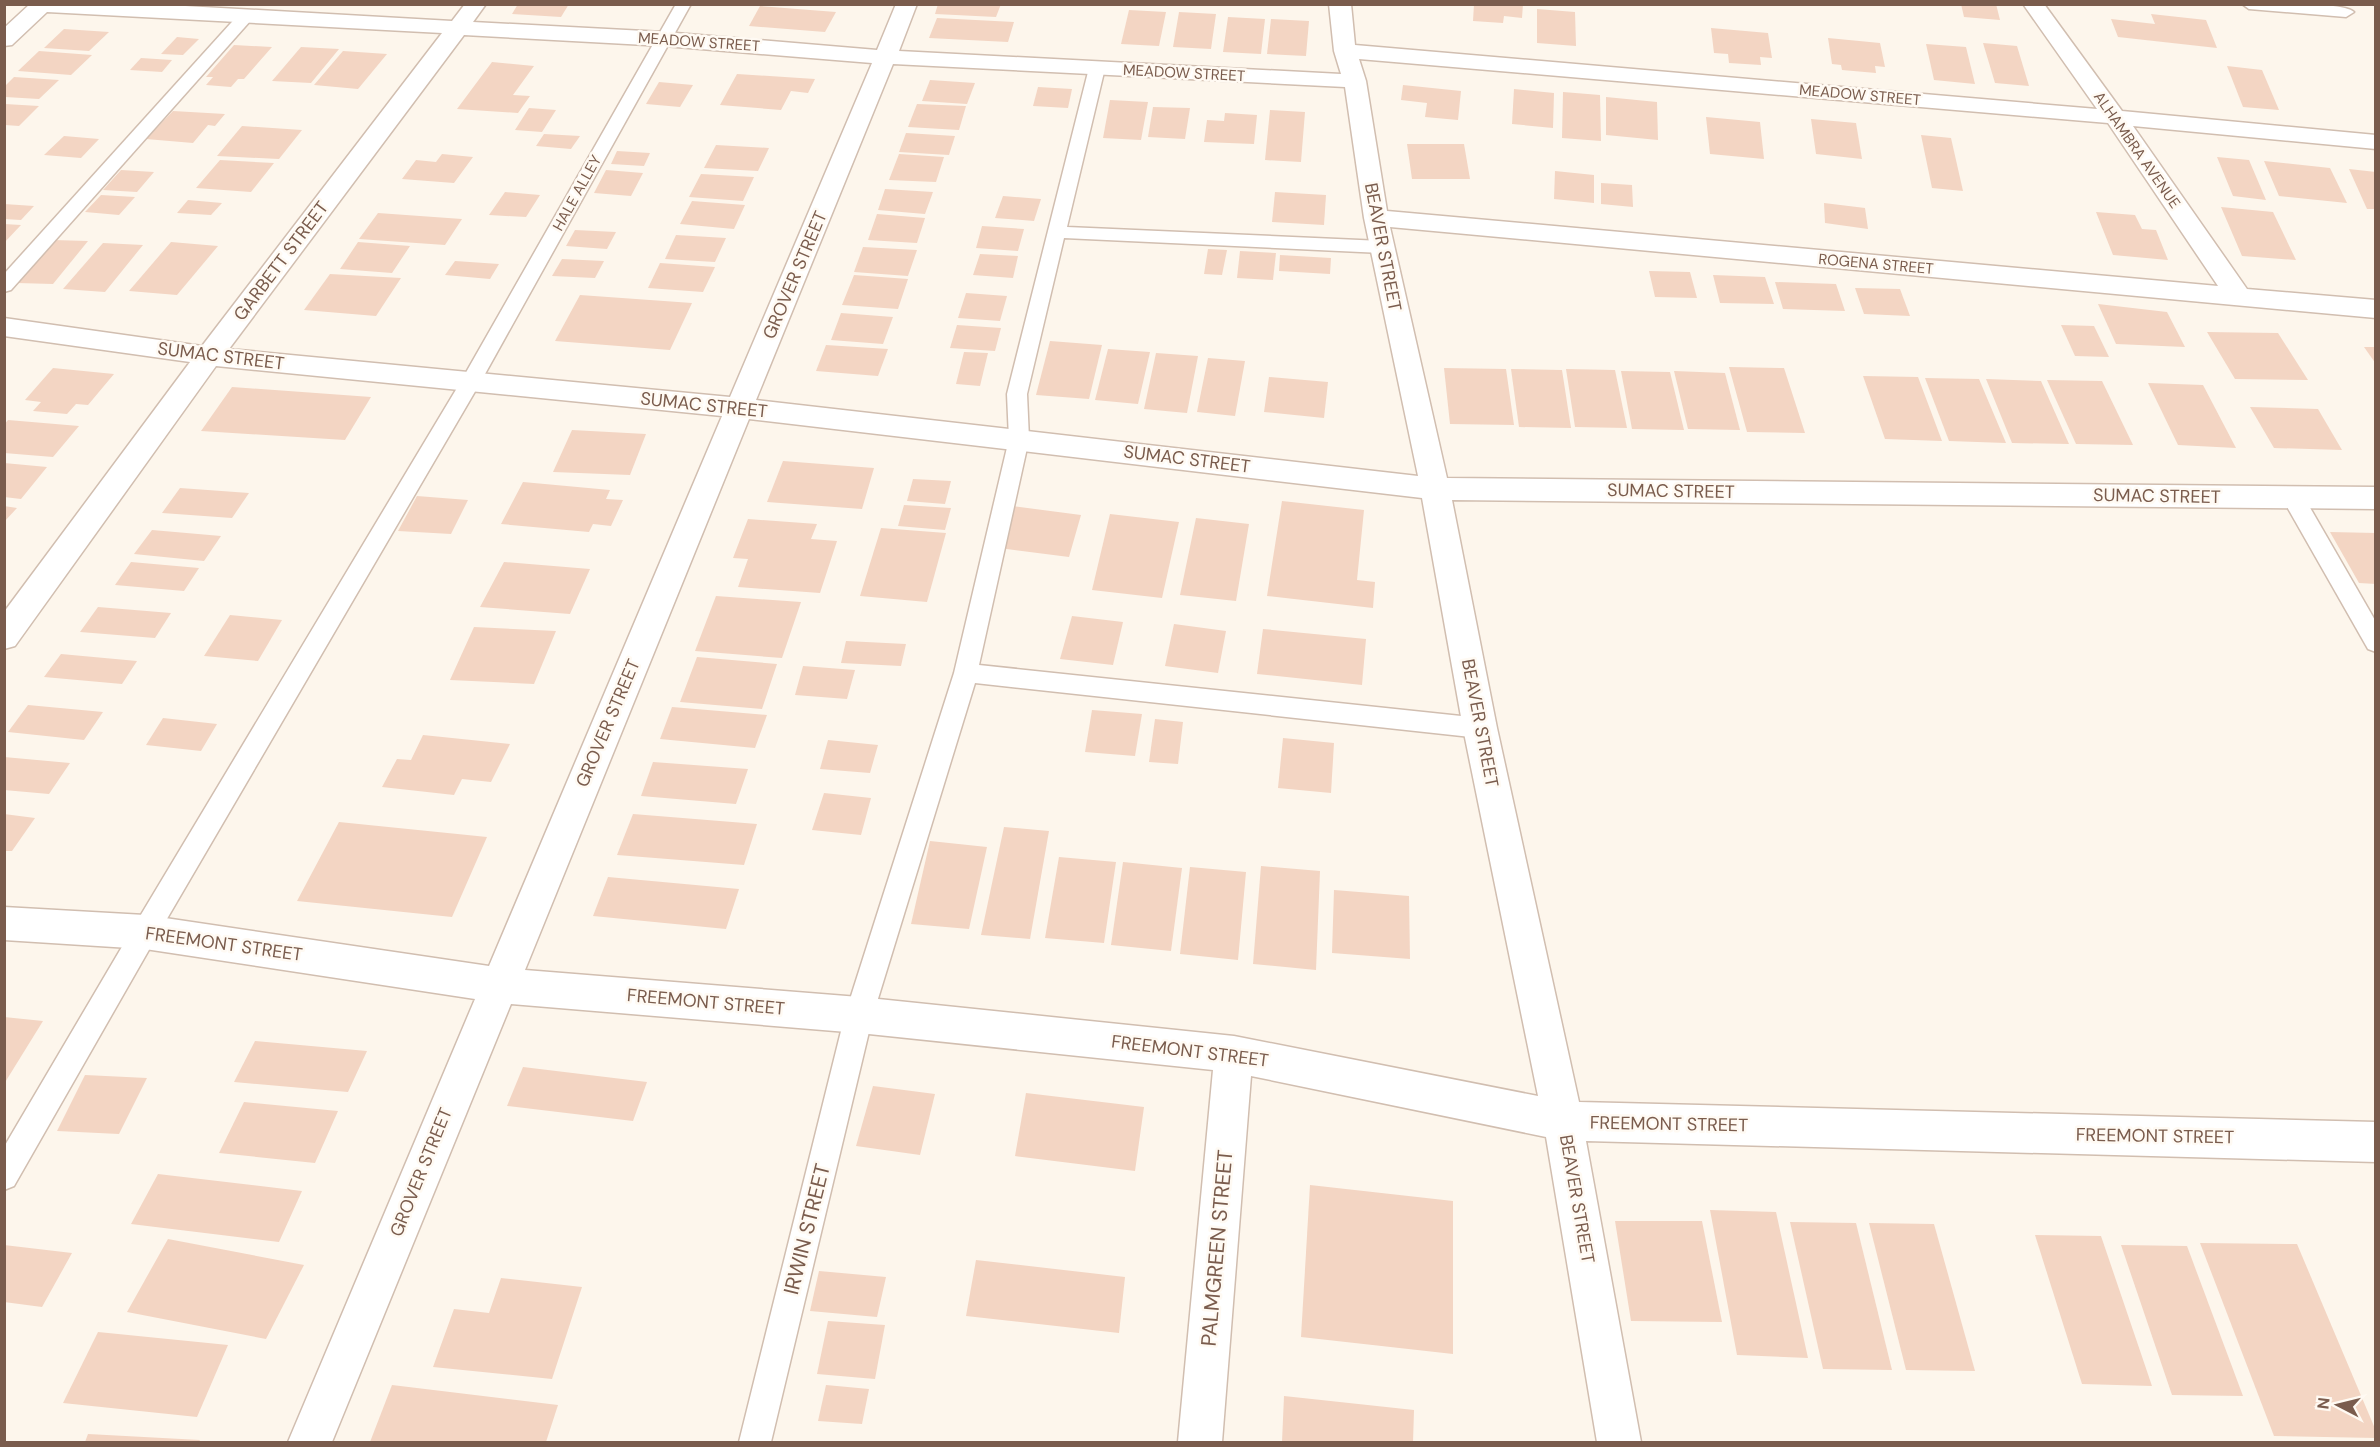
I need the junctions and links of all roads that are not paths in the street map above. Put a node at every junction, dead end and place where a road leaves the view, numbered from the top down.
1 (476, 4) edge
2 (684, 4) edge
3 (907, 4) edge
4 (1340, 4) edge
5 (2033, 4) edge
6 (2248, 4) edge
7 (43, 5) edge
8 (2346, 12) dead end
9 (246, 16) junction
10 (459, 27) junction
11 (6, 37) edge
12 (664, 39) junction
13 (1345, 51) junction
14 (885, 57) junction
15 (1097, 68) junction
16 (1355, 81) junction
17 (2115, 117) junction
18 (2376, 142) edge
19 (1057, 232) junction
20 (1379, 232) junction
21 (4, 286) edge
22 (2240, 297) junction
23 (2376, 309) edge
24 (4, 327) edge
25 (209, 356) junction
26 (470, 382) junction
27 (740, 408) junction
28 (1019, 439) junction
29 (1435, 489) junction
30 (2293, 498) junction
31 (2376, 498) edge
32 (4, 637) edge
33 (2376, 643) edge
34 (966, 674) junction
35 (1480, 728) junction
36 (4, 923) edge
37 (145, 932) junction
38 (498, 985) junction
39 (859, 1015) junction
40 (1234, 1054) junction
41 (1563, 1121) junction
42 (2376, 1142) edge
43 (4, 1176) edge
44 (310, 1443) edge
45 (755, 1443) edge
46 (1200, 1443) edge
47 (1619, 1443) edge

1 - 10 street, GARBETT STREET
2 - 12 lane, HALE ALLEY
3 - 14 street, GROVER STREET
4 - 13 street, BEAVER STREET
5 - 17 street, ALHAMBRA AVENUE
6 - 8 lane
7 - 9 street, MEADOW STREET
7 - 11 street
9 - 10 street, MEADOW STREET
9 - 21 lane
10 - 12 street, MEADOW STREET
10 - 25 street, GARBETT STREET
12 - 14 street, MEADOW STREET
12 - 26 lane, HALE ALLEY
13 - 16 street, BEAVER STREET
13 - 17 street, MEADOW STREET
14 - 15 street, MEADOW STREET
14 - 27 street, GROVER STREET
15 - 16 street, MEADOW STREET
15 - 19 lane, IRWIN STREET
16 - 20 street, BEAVER STREET
17 - 18 street, MEADOW STREET
17 - 22 street, ALHAMBRA AVENUE
19 - 20 lane
19 - 28 lane, IRWIN STREET
20 - 22 street, ROGENA STREET
20 - 29 street, BEAVER STREET
22 - 23 street, ROGENA STREET
24 - 25 street, SUMAC STREET
25 - 26 street, SUMAC STREET
25 - 32 street, GARBETT STREET
26 - 27 street, SUMAC STREET
26 - 37 lane, HALE ALLEY
27 - 28 street, SUMAC STREET
27 - 38 street, GROVER STREET
28 - 29 street, SUMAC STREET
28 - 34 lane, IRWIN STREET
29 - 30 street, SUMAC STREET
29 - 35 street, BEAVER STREET
30 - 31 street, SUMAC STREET
30 - 33 lane
34 - 35 lane
34 - 39 lane, IRWIN STREET
35 - 41 street, BEAVER STREET
36 - 37 street, FREEMONT STREET
37 - 38 street, FREEMONT STREET
37 - 43 lane, HALE ALLEY
38 - 39 street, FREEMONT STREET
38 - 44 street, GROVER STREET
39 - 40 street, FREEMONT STREET
39 - 45 lane, IRWIN STREET
40 - 41 street, FREEMONT STREET
40 - 46 street, PALMGREEN STREET
41 - 42 street, FREEMONT STREET
41 - 47 street, BEAVER STREET

